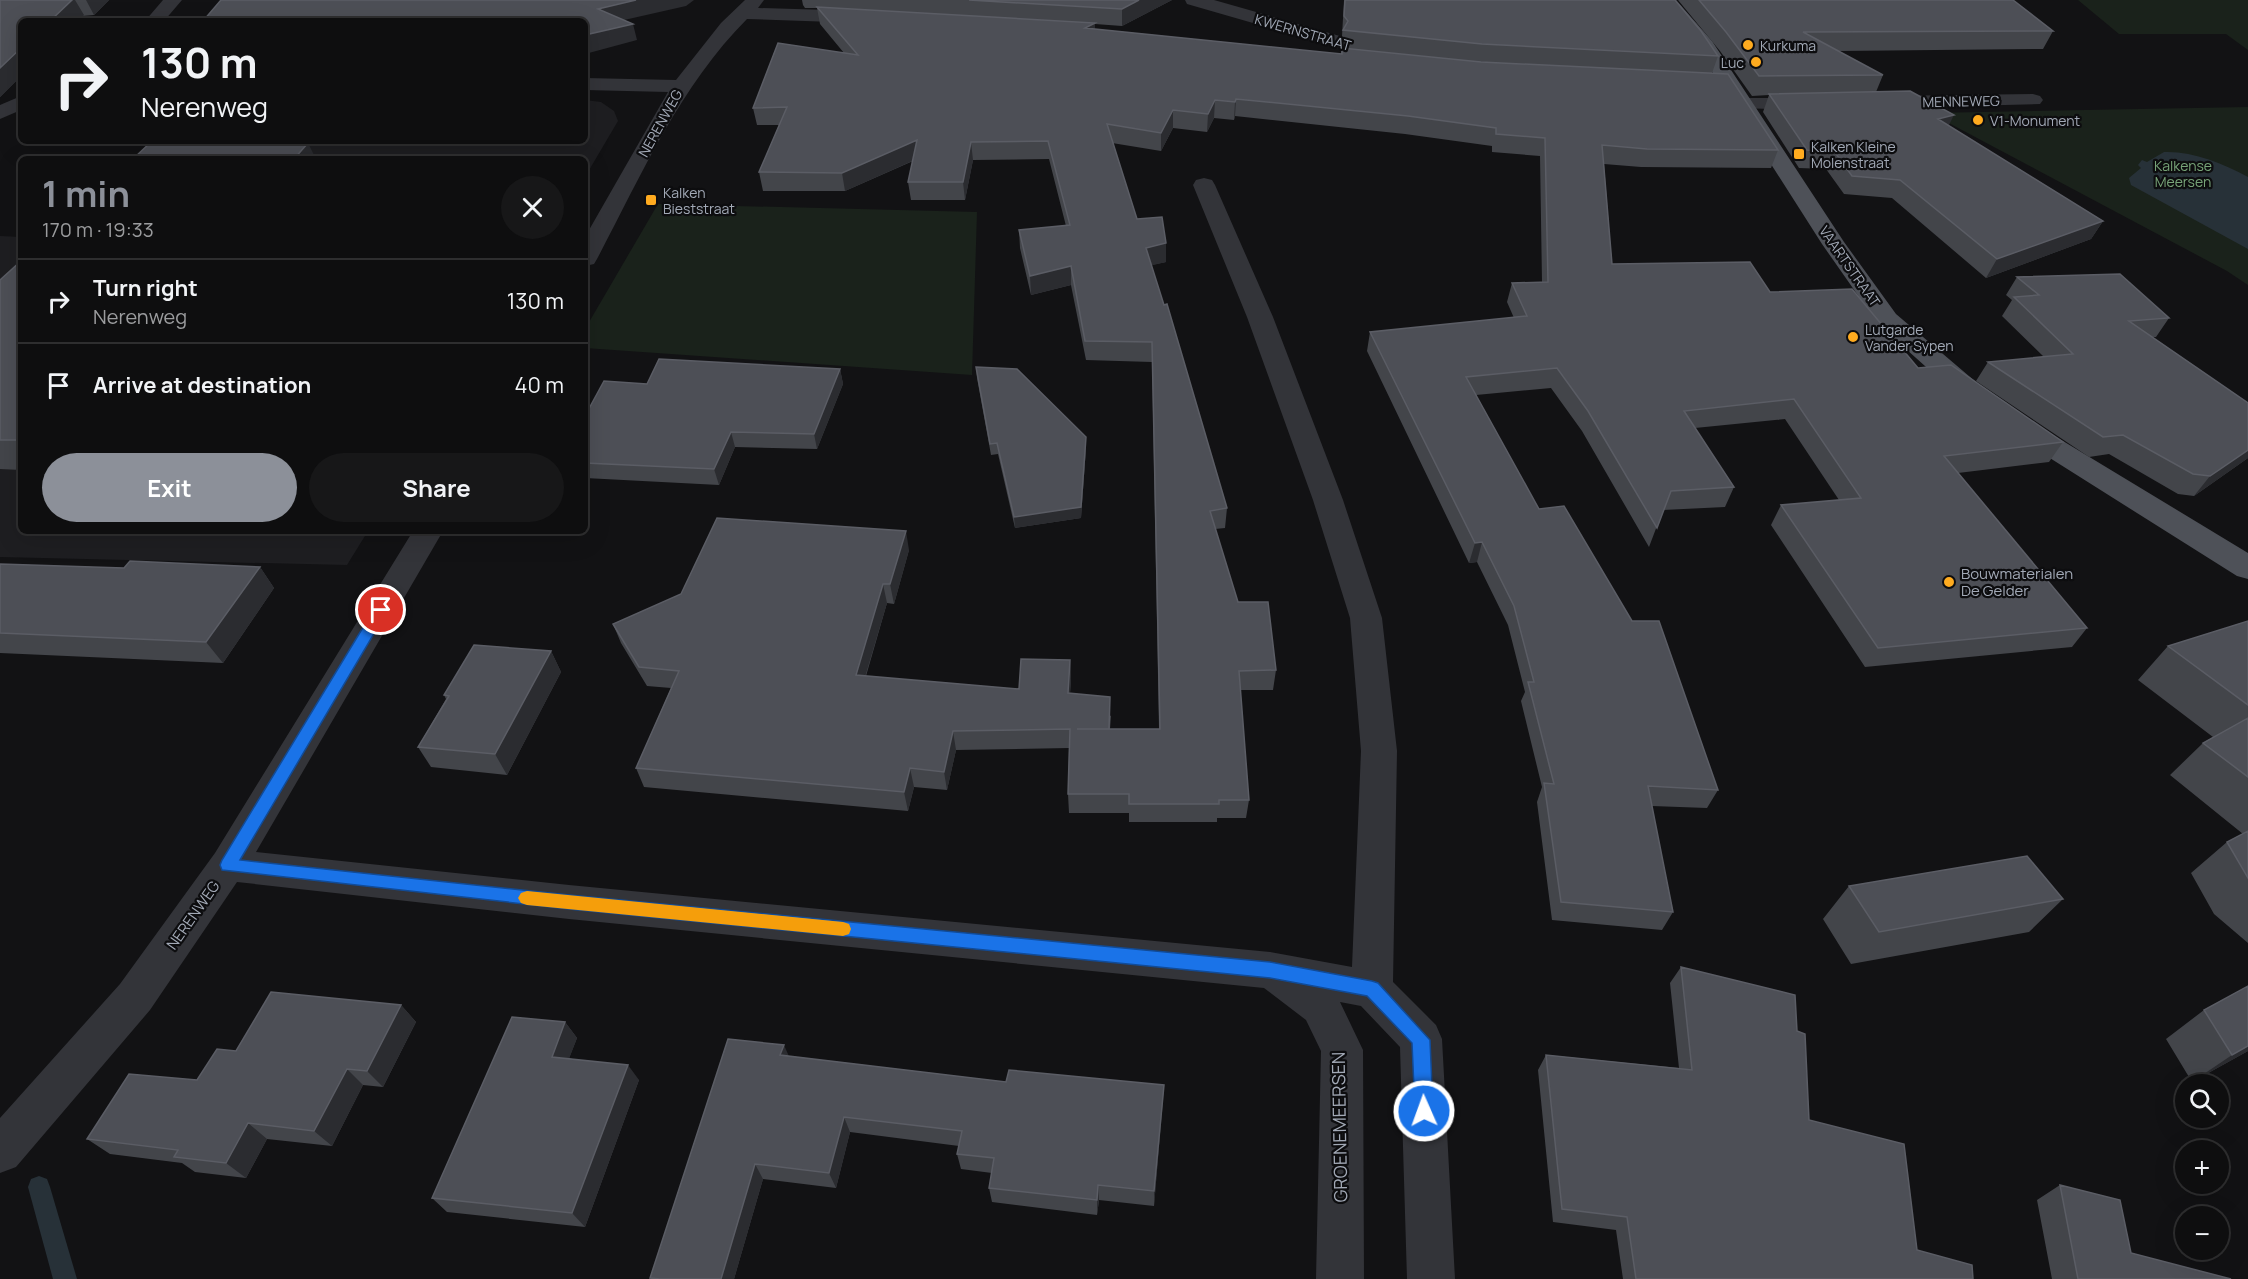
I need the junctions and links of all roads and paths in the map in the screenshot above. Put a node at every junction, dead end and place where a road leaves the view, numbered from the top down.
1 (173, 0) edge
2 (1194, 0) edge
3 (1666, 0) edge
4 (748, 6) edge
5 (157, 18) edge
6 (882, 18) edge
7 (1307, 53) edge
8 (1709, 83) edge
9 (588, 84) edge
10 (680, 86) junction
11 (18, 87) edge
12 (0, 88) edge
13 (1738, 94) junction
14 (2032, 100) dead end
15 (1859, 103) edge
16 (18, 104) edge
17 (1825, 104) edge
18 (0, 113) edge
19 (1204, 185) dead end
20 (588, 255) edge
21 (426, 534) edge
22 (2248, 568) edge
23 (228, 865) junction
24 (1270, 970) junction
25 (1372, 989) junction
26 (0, 1151) edge
27 (1340, 1279) edge
28 (1431, 1279) edge

1 - 5 street
2 - 7 street, KWERNSTRAAT
3 - 13 main road, VAARTSTRAAT
4 - 6 street
4 - 10 street, NERENWEG
8 - 13 street
9 - 10 street
10 - 20 street, NERENWEG
11 - 12 street
13 - 17 street
13 - 22 main road, VAARTSTRAAT
14 - 15 street, MENNEWEG
16 - 18 street
19 - 25 street
21 - 23 street, NERENWEG
23 - 24 street, GROENEMEERSEN
23 - 26 street, NERENWEG
24 - 25 street, GROENEMEERSEN
24 - 27 street, GROENEMEERSEN
25 - 28 street

